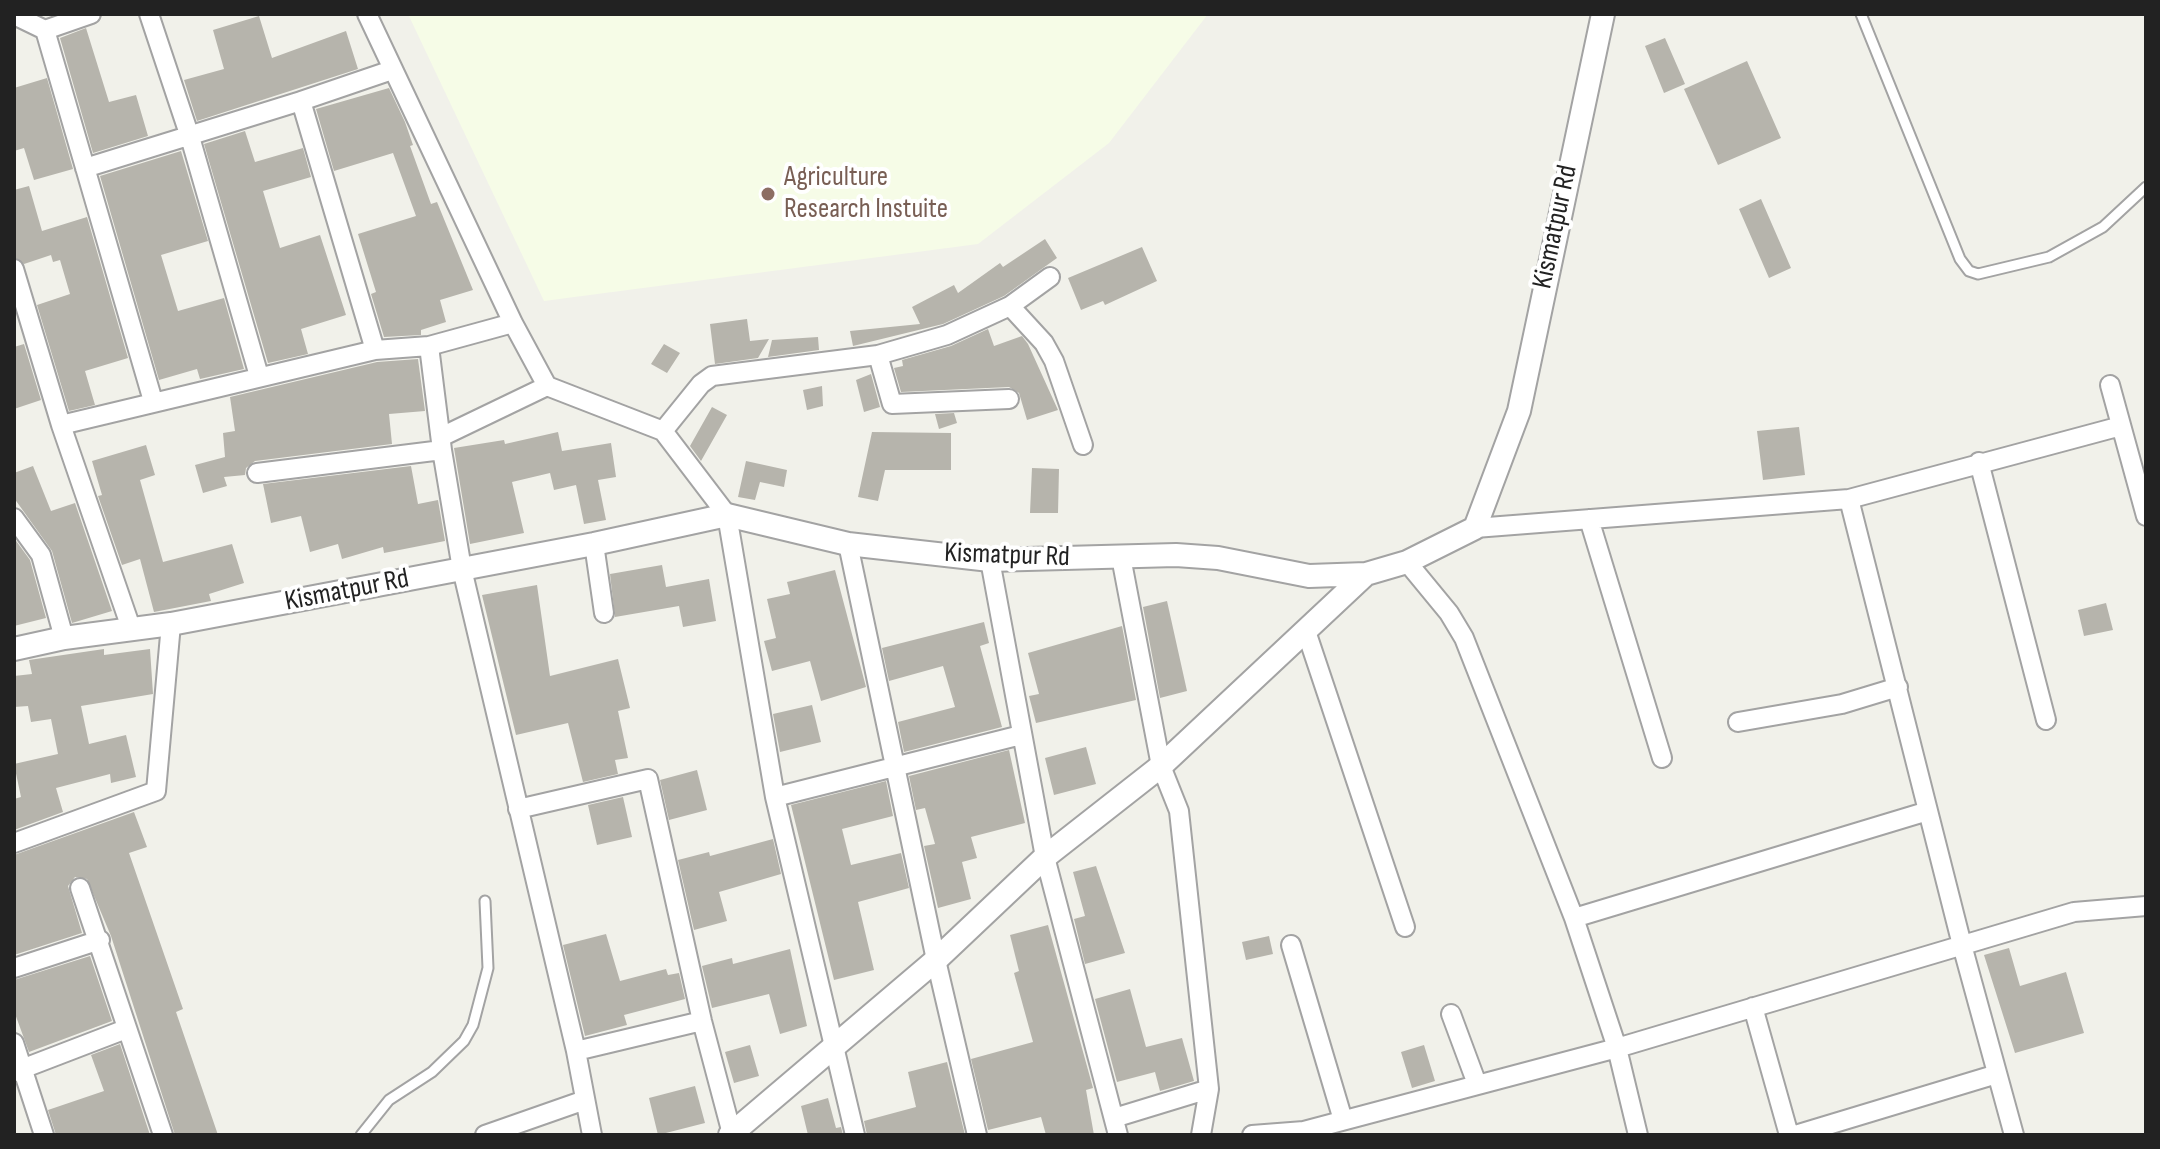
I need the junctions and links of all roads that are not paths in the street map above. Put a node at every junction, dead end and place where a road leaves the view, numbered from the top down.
1 (91, 14) edge
2 (149, 14) edge
3 (367, 14) edge
4 (1603, 14) edge
5 (1861, 14) edge
6 (14, 15) edge
7 (45, 30) junction
8 (392, 70) junction
9 (301, 101) junction
10 (190, 137) junction
11 (85, 168) junction
12 (2146, 187) edge
13 (14, 269) edge
14 (1050, 277) dead end
15 (1010, 306) junction
16 (513, 323) junction
17 (429, 346) junction
18 (375, 350) junction
19 (878, 355) junction
20 (259, 376) junction
21 (2110, 385) dead end
22 (547, 386) junction
23 (1009, 399) dead end
24 (153, 401) junction
25 (61, 425) junction
26 (2121, 426) junction
27 (663, 431) junction
28 (442, 444) junction
29 (1083, 445) dead end
30 (1979, 462) junction
31 (257, 473) dead end
32 (1849, 499) junction
33 (727, 515) junction
34 (2146, 516) edge
35 (14, 518) edge
36 (1589, 519) junction
37 (1475, 528) junction
38 (594, 544) junction
39 (848, 544) junction
40 (1121, 557) junction
41 (990, 560) junction
42 (1407, 562) junction
43 (462, 569) junction
44 (1366, 574) junction
45 (604, 613) dead end
46 (171, 624) junction
47 (131, 628) junction
48 (1306, 631) junction
49 (64, 638) junction
50 (14, 649) edge
51 (1898, 687) junction
52 (2046, 720) dead end
53 (1738, 722) dead end
54 (1021, 735) junction
55 (1662, 758) dead end
56 (1161, 766) junction
57 (894, 767) junction
58 (775, 797) junction
59 (518, 809) junction
60 (1928, 811) junction
61 (14, 843) edge
62 (1045, 857) junction
63 (80, 888) dead end
64 (485, 901) dead end
65 (2146, 906) edge
66 (1574, 918) junction
67 (1405, 927) dead end
68 (100, 940) junction
69 (1291, 945) dead end
70 (1962, 945) junction
71 (936, 960) junction
72 (14, 968) edge
73 (1753, 1007) junction
74 (1451, 1014) dead end
75 (702, 1021) junction
76 (126, 1029) junction
77 (14, 1043) edge
78 (833, 1047) junction
79 (1617, 1048) junction
80 (576, 1051) junction
81 (18, 1071) edge
82 (1997, 1074) junction
83 (1477, 1084) junction
84 (1209, 1089) junction
85 (585, 1100) junction
86 (1343, 1120) junction
87 (1116, 1127) edge
88 (1305, 1133) edge
89 (731, 1134) edge
90 (44, 1135) edge
91 (163, 1135) edge
92 (361, 1135) edge
93 (485, 1135) edge
94 (592, 1135) edge
95 (855, 1135) edge
96 (977, 1135) edge
97 (1201, 1135) edge
98 (1252, 1135) edge
99 (1638, 1135) edge
100 (1789, 1135) edge
101 (1795, 1135) edge
102 (2014, 1135) edge

1 - 7 street
2 - 10 street
3 - 8 street
4 - 37 street, Kismatpur Rd
5 - 12 lane
6 - 7 street
7 - 11 street
8 - 9 street
8 - 16 street
9 - 10 street
9 - 18 street
10 - 11 street
10 - 20 street
11 - 24 street
13 - 25 street
14 - 15 street
15 - 19 street
15 - 29 street
16 - 17 street
16 - 22 street
17 - 18 street
17 - 28 street
18 - 20 street
19 - 23 street
19 - 27 street
20 - 24 street
21 - 26 street
22 - 27 street
22 - 28 street
24 - 25 street
25 - 47 street
26 - 30 street
26 - 34 street
27 - 33 street
28 - 31 street
28 - 43 street
30 - 32 street
30 - 52 street
32 - 36 street
32 - 51 street
33 - 38 street, Kismatpur Rd
33 - 39 street, Kismatpur Rd
33 - 58 street
35 - 49 street
36 - 37 street
36 - 55 street
37 - 42 street, Kismatpur Rd
38 - 43 street, Kismatpur Rd
38 - 45 street
39 - 41 street, Kismatpur Rd
39 - 57 street
40 - 41 street, Kismatpur Rd
40 - 44 street, Kismatpur Rd
40 - 56 street
41 - 54 street
42 - 44 street, Kismatpur Rd
42 - 66 street
43 - 46 street, Kismatpur Rd
43 - 59 street
44 - 48 street
46 - 47 street, Kismatpur Rd
46 - 61 street
47 - 49 street, Kismatpur Rd
48 - 56 street
48 - 67 street
49 - 50 street, Kismatpur Rd
51 - 53 street
51 - 60 street
54 - 57 street
54 - 62 street
56 - 62 street
56 - 84 street
57 - 58 street
57 - 71 street
58 - 78 street
59 - 75 street
59 - 80 street
60 - 66 street
60 - 70 street
62 - 71 street
62 - 87 street
63 - 68 street
64 - 92 lane
65 - 70 street
66 - 79 street
68 - 72 street
68 - 76 street
69 - 86 street
70 - 73 street
70 - 82 street
71 - 78 street
71 - 96 street
73 - 79 street
73 - 100 street
74 - 83 street
75 - 80 street
75 - 89 street
76 - 81 street
76 - 91 street
77 - 81 street
78 - 89 street
78 - 95 street
79 - 83 street
79 - 99 street
80 - 85 street
81 - 90 street
82 - 101 street
82 - 102 street
83 - 86 street
84 - 87 street
84 - 97 street
85 - 93 street
85 - 94 street
86 - 88 street
88 - 98 street

